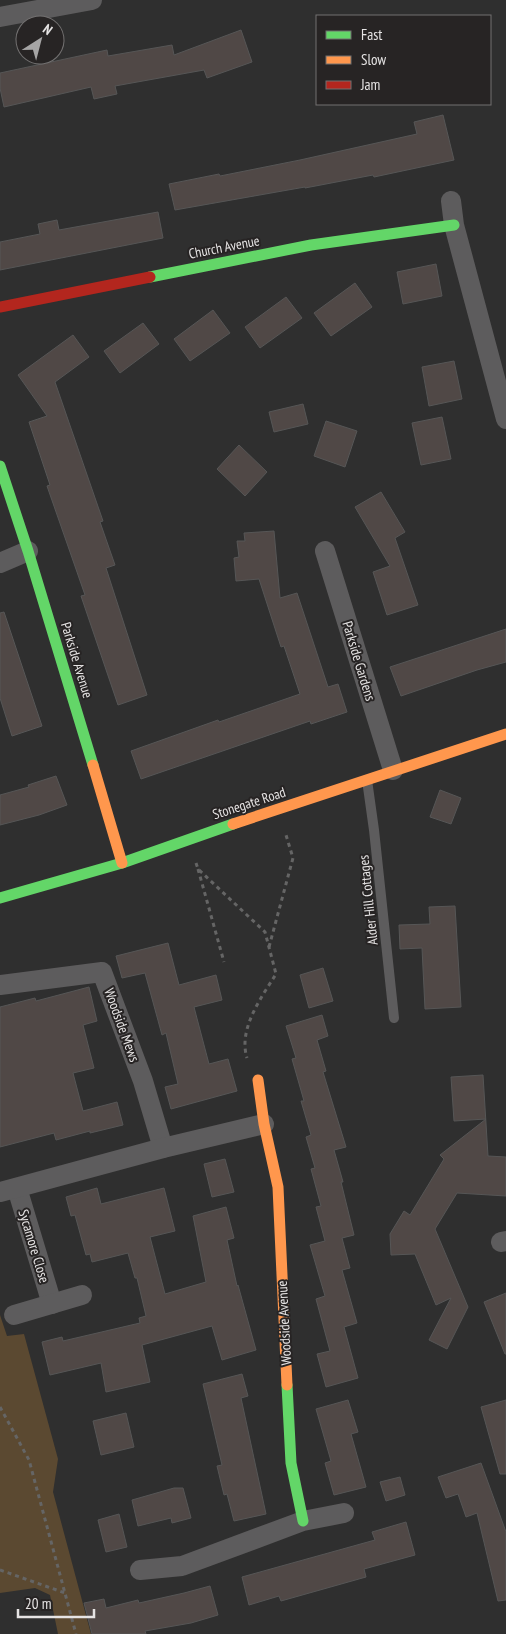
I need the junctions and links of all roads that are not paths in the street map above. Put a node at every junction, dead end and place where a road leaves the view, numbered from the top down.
1 (92, 0) edge
2 (0, 17) edge
3 (451, 201) dead end
4 (454, 225) junction
5 (0, 307) edge
6 (504, 407) edge
7 (0, 466) edge
8 (28, 551) junction
9 (325, 551) dead end
10 (0, 564) edge
11 (506, 734) edge
12 (394, 770) junction
13 (367, 779) junction
14 (122, 863) junction
15 (0, 898) edge
16 (0, 985) edge
17 (394, 1018) dead end
18 (258, 1080) road end
19 (264, 1124) junction
20 (163, 1148) junction
21 (8, 1190) edge
22 (82, 1295) dead end
23 (52, 1304) junction
24 (14, 1315) dead end
25 (344, 1514) dead end
26 (303, 1521) junction
27 (140, 1570) dead end

1 - 2 street
3 - 4 street
4 - 5 street, Church Avenue
4 - 6 street
7 - 8 street, Parkside Avenue
8 - 10 street
8 - 14 street, Parkside Avenue
9 - 12 street, Parkside Gardens
11 - 12 street, Stonegate Road
12 - 13 street, Stonegate Road
13 - 14 street, Stonegate Road
13 - 17 lane, Alder Hill Cottages
14 - 15 street, Stonegate Road
16 - 20 street, Woodside Mews
18 - 19 street, Woodside Avenue
19 - 20 street
19 - 26 street, Woodside Avenue
20 - 21 street
21 - 23 street, Sycamore Close
22 - 23 street
23 - 24 street
25 - 26 street
26 - 27 street

